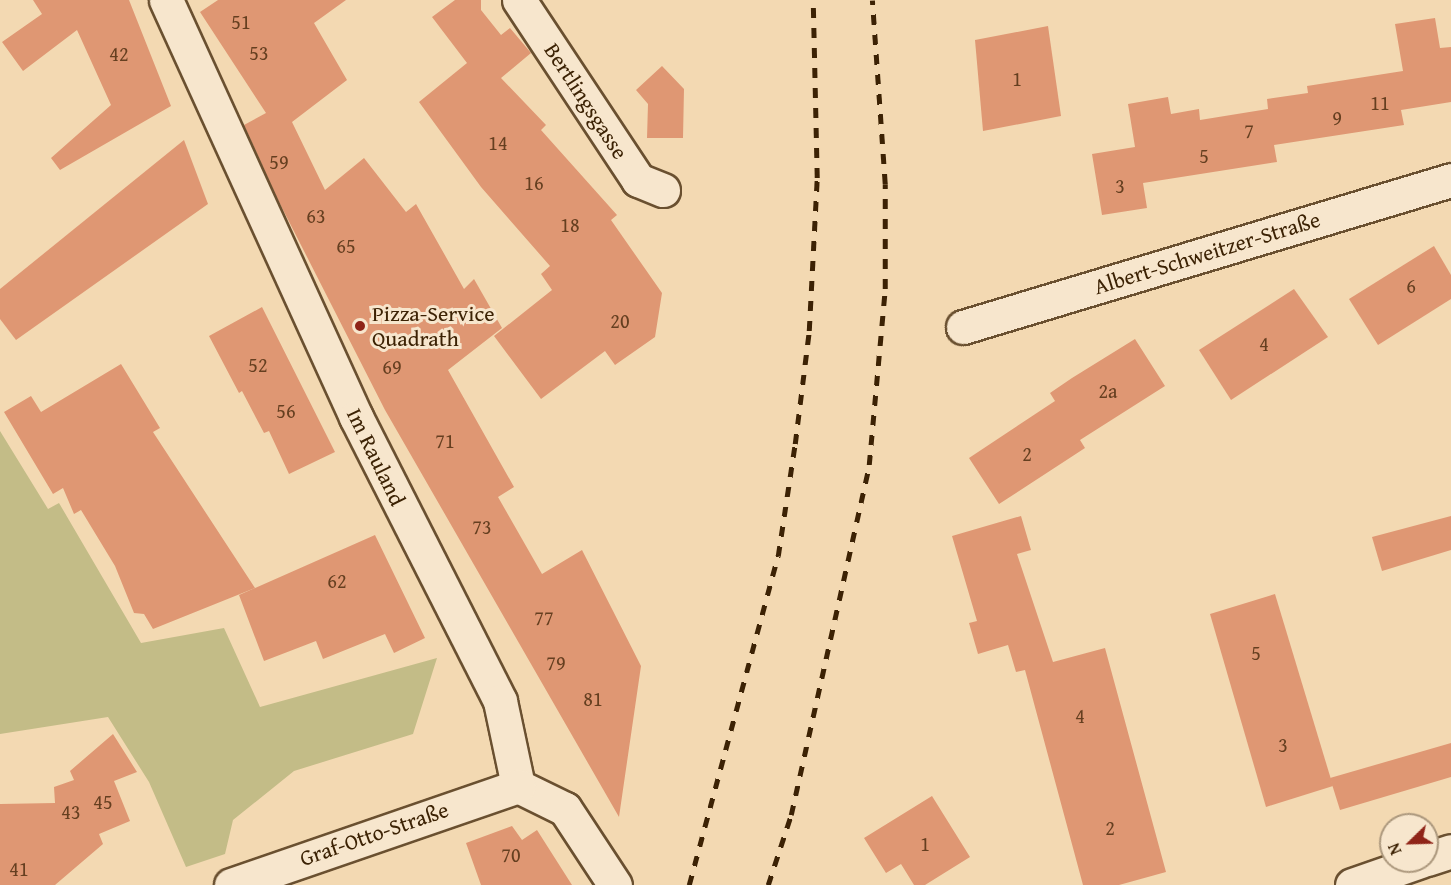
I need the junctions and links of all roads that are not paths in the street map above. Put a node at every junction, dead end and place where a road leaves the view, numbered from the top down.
1 (166, 0) edge
2 (519, 0) edge
3 (1451, 180) edge
4 (663, 190) dead end
5 (963, 327) dead end
6 (518, 786) junction
7 (1403, 873) edge
8 (231, 885) edge
9 (615, 885) edge
10 (1352, 885) edge

1 - 6 street, Im Rauland
2 - 4 street, Bertlingsgasse
3 - 5 street, Albert-Schweitzer-Straße
6 - 8 street, Graf-Otto-Straße
6 - 9 street
7 - 10 street

